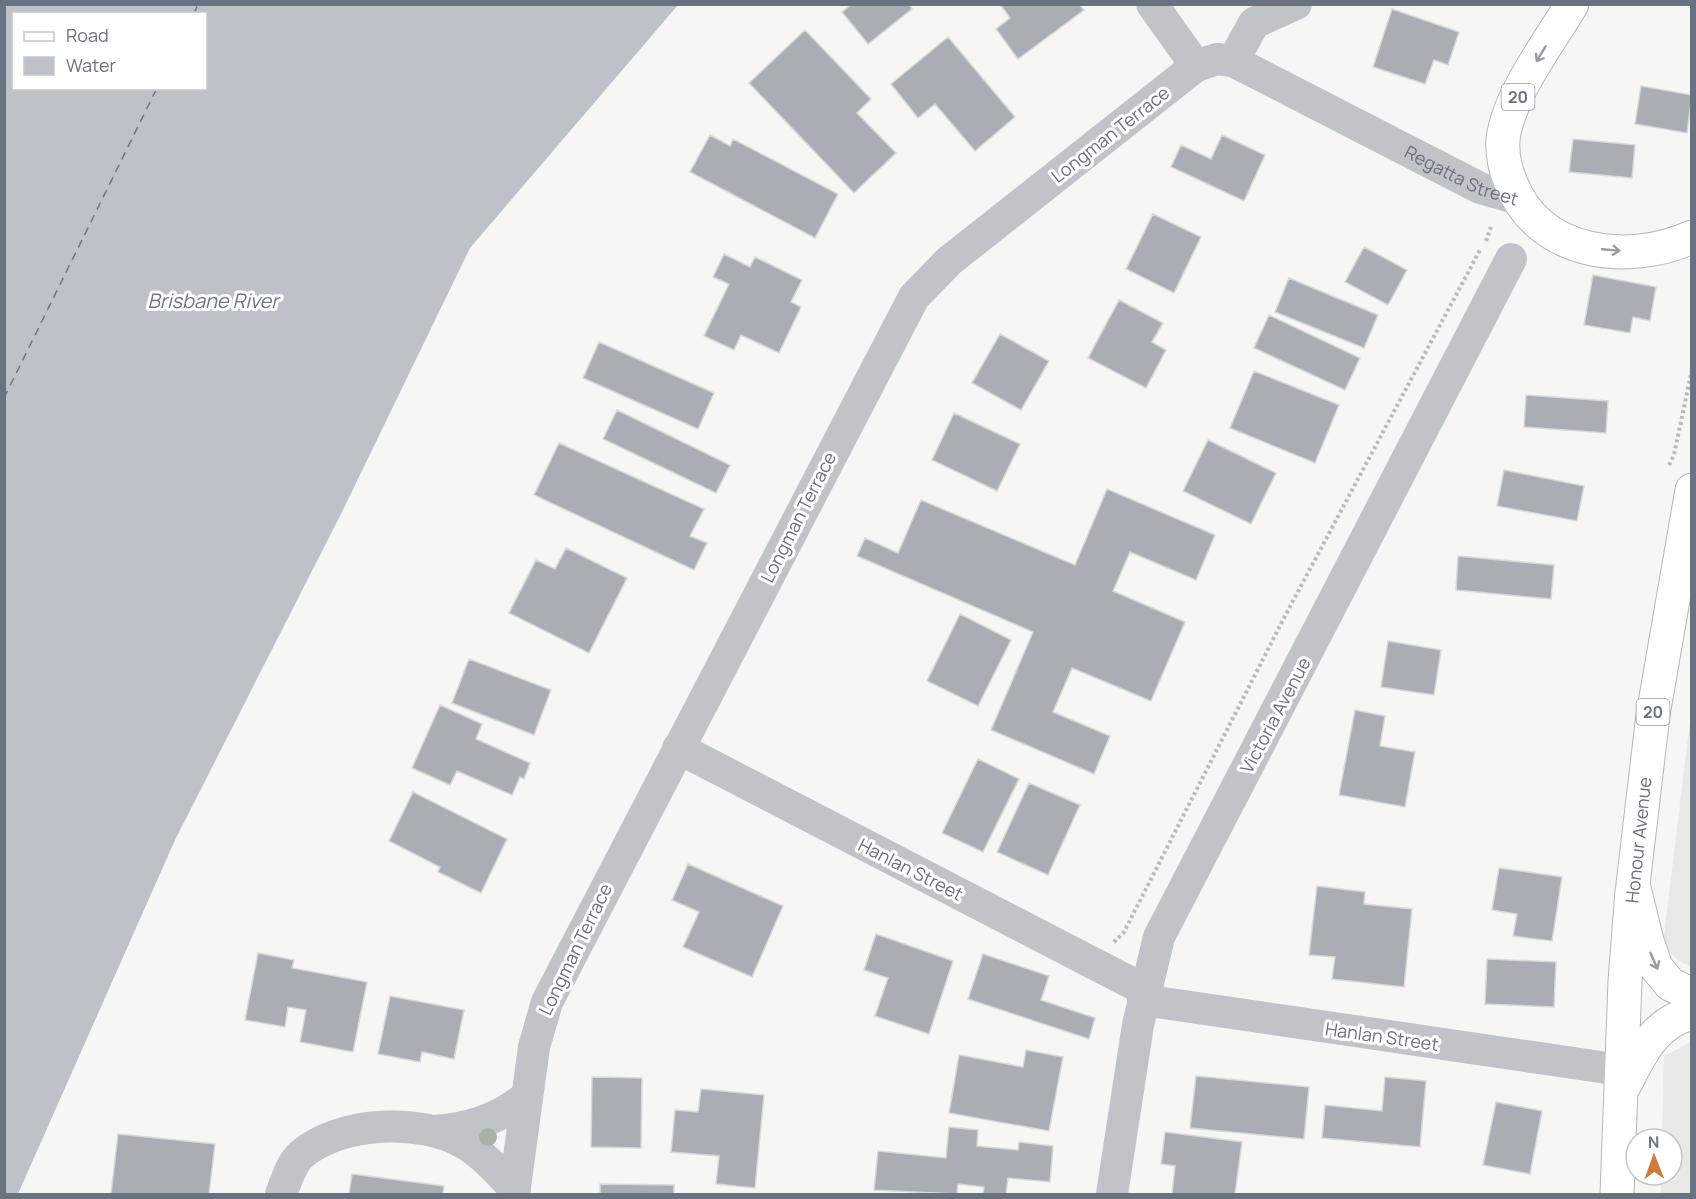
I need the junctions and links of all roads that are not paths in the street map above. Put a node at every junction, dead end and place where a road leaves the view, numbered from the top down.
1 (1152, 4) edge
2 (1296, 4) edge
3 (1572, 4) edge
4 (1233, 61) junction
5 (1196, 66) junction
6 (1518, 199) junction
7 (1692, 237) edge
8 (1511, 259) dead end
9 (1692, 489) edge
10 (678, 748) junction
11 (1633, 884) junction
12 (1144, 995) junction
13 (1692, 996) edge
14 (1692, 1013) edge
15 (1620, 1083) junction
16 (527, 1096) junction
17 (427, 1131) junction
18 (514, 1192) edge
19 (281, 1194) edge
20 (1112, 1194) edge
21 (1617, 1194) edge

1 - 5 street
2 - 4 street
3 -> 6 main road, 20
4 - 5 street, Longman Terrace
4 - 6 street, Regatta Street
5 - 10 street, Longman Terrace
6 -> 7 main road, Regatta Street / 20
8 - 12 street, Victoria Avenue
9 - 11 main road, Honour Avenue / 20
10 - 12 street, Hanlan Street
10 - 16 street, Longman Terrace
11 -> 13 main road, 20
11 - 15 main road, Honour Avenue
12 - 15 street, Hanlan Street
12 - 20 street, Victoria Avenue
14 - 15 main road
15 - 21 main road, Honour Avenue
16 - 17 street
16 - 18 street, Longman Terrace
17 - 18 street
17 - 19 street

